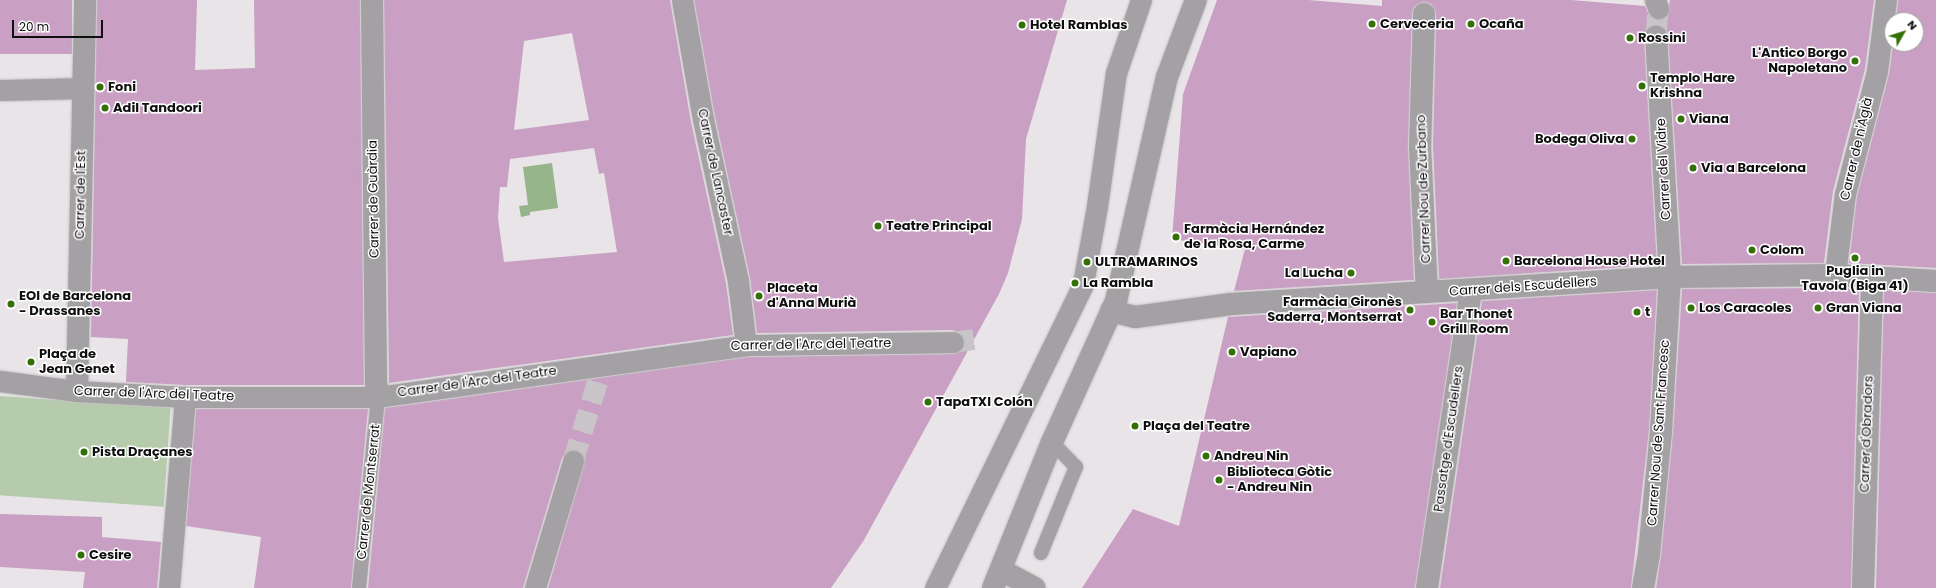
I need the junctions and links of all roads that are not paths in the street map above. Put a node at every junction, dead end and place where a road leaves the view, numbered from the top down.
1 (85, 0) edge
2 (372, 0) edge
3 (682, 0) edge
4 (1141, 0) edge
5 (1196, 0) edge
6 (1886, 0) edge
7 (1424, 14) dead end
8 (1656, 36) tunnel mouth
9 (83, 88) junction
10 (0, 90) edge
11 (1835, 275) junction
12 (1670, 278) junction
13 (1872, 279) junction
14 (1936, 281) edge
15 (1471, 291) junction
16 (1428, 292) junction
17 (1111, 311) junction
18 (953, 342) tunnel mouth
19 (746, 345) junction
20 (0, 381) edge
21 (76, 391) junction
22 (185, 397) junction
23 (378, 397) junction
24 (1052, 442) junction
25 (573, 461) tunnel mouth
26 (1041, 553) dead end
27 (997, 579) edge
28 (169, 588) edge
29 (359, 588) edge
30 (535, 588) edge
31 (935, 588) edge
32 (1035, 588) edge
33 (1427, 588) edge
34 (1643, 588) edge
35 (1862, 588) edge

1 - 9 street, Carrer de l'Est
2 - 23 street, Carrer de Guàrdia
3 - 19 street, Carrer de Lancaster
4 - 31 street
5 - 17 street
6 - 11 street, Carrer de n'Aglà
7 - 16 street, Carrer Nou de Zurbano
8 - 12 street, Carrer del Vidre
9 - 10 street
9 - 21 street, Carrer de l'Est
11 - 12 street, Carrer dels Escudellers
11 - 13 street, Carrer dels Escudellers
12 - 15 street, Carrer dels Escudellers
12 - 34 street, Carrer Nou de Sant Francesc
13 - 14 street, Carrer dels Escudellers
13 - 35 street, Carrer d'Obradors
15 - 16 street, Carrer dels Escudellers
15 - 33 street, Passatge d'Escudellers
16 - 17 street, Carrer dels Escudellers
17 - 24 street
18 - 19 street, Carrer de l'Arc del Teatre
19 - 23 street, Carrer de l'Arc del Teatre
20 - 21 street, Carrer de l'Arc del Teatre
21 - 22 street, Carrer de l'Arc del Teatre
22 - 23 street, Carrer de l'Arc del Teatre
22 - 28 street
23 - 29 lane, Carrer de Montserrat
24 - 26 lane
24 - 27 street
25 - 30 street
27 - 32 street

